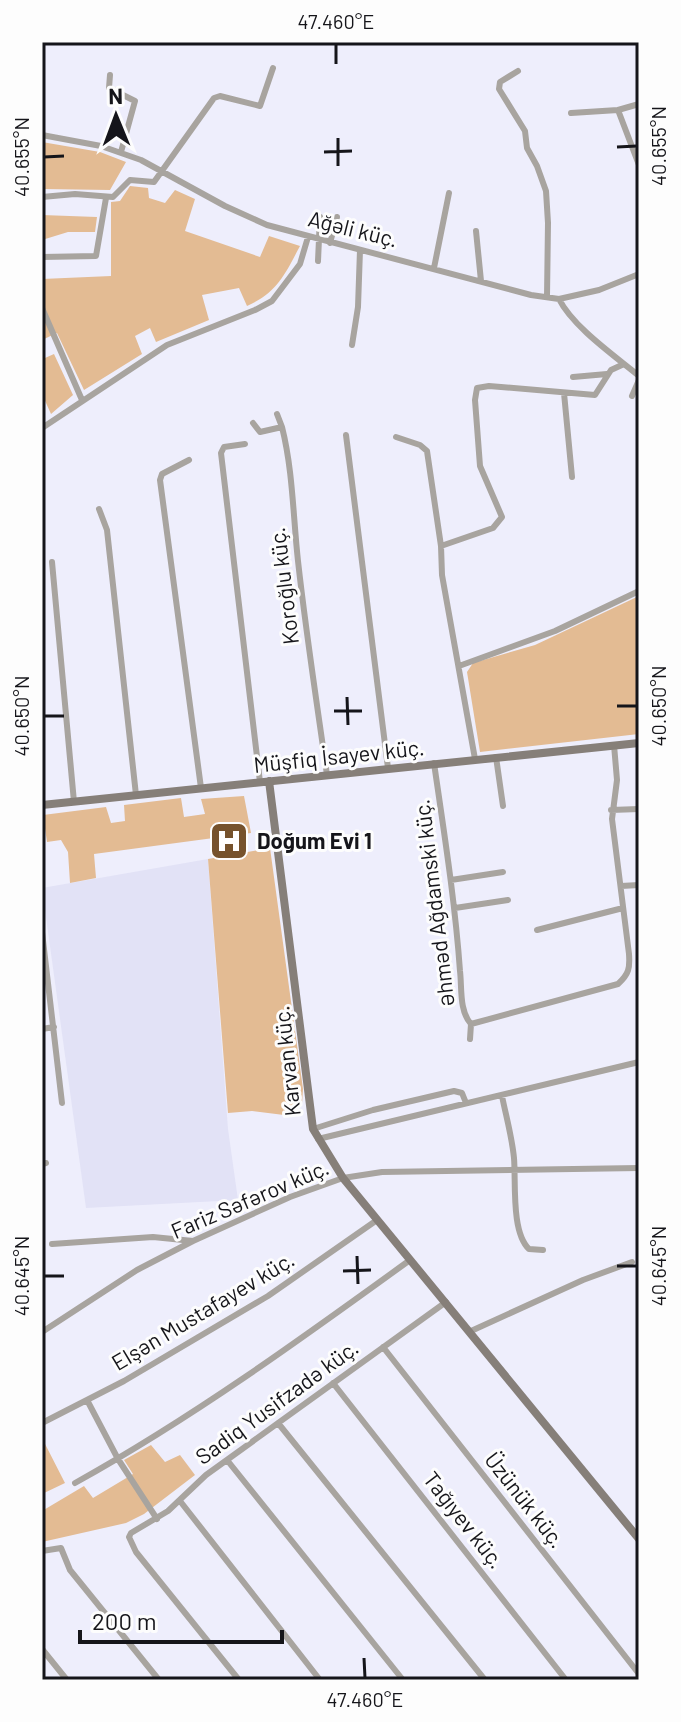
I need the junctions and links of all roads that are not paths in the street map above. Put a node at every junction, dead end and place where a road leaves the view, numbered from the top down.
1 (428, 42) edge
2 (482, 42) edge
3 (273, 68) dead end
4 (518, 71) dead end
5 (110, 75) dead end
6 (639, 104) edge
7 (618, 110) junction
8 (571, 113) dead end
9 (42, 135) edge
10 (121, 152) junction
11 (639, 165) edge
12 (163, 172) junction
13 (449, 193) dead end
14 (42, 197) edge
15 (106, 198) junction
16 (320, 217) dead end
17 (337, 217) dead end
18 (476, 231) dead end
19 (308, 237) junction
20 (319, 240) junction
21 (330, 243) junction
22 (360, 250) junction
23 (42, 257) edge
24 (318, 261) dead end
25 (434, 268) junction
26 (639, 274) edge
27 (481, 281) junction
28 (547, 297) junction
29 (559, 299) junction
30 (42, 308) edge
31 (352, 345) dead end
32 (624, 364) junction
33 (607, 374) junction
34 (573, 377) dead end
35 (639, 378) edge
36 (564, 393) junction
37 (632, 396) dead end
38 (82, 400) junction
39 (277, 414) dead end
40 (253, 423) dead end
41 (282, 427) junction
42 (42, 428) edge
43 (346, 435) dead end
44 (396, 437) dead end
45 (245, 444) dead end
46 (189, 460) dead end
47 (572, 477) dead end
48 (99, 509) dead end
49 (441, 546) junction
50 (52, 562) dead end
51 (639, 591) edge
52 (459, 666) junction
53 (639, 743) edge
54 (614, 745) junction
55 (496, 757) junction
56 (475, 759) junction
57 (434, 763) junction
58 (388, 768) junction
59 (327, 775) junction
60 (264, 782) junction
61 (201, 788) junction
62 (136, 795) junction
63 (74, 802) junction
64 (42, 805) edge
65 (503, 806) dead end
66 (639, 809) edge
67 (611, 810) junction
68 (503, 872) dead end
69 (451, 880) junction
70 (639, 885) edge
71 (621, 886) junction
72 (508, 900) dead end
73 (455, 908) junction
74 (623, 908) junction
75 (537, 930) dead end
76 (42, 932) edge
77 (43, 953) edge
78 (471, 1024) junction
79 (54, 1027) junction
80 (42, 1029) edge
81 (470, 1039) dead end
82 (639, 1062) edge
83 (502, 1096) junction
84 (62, 1103) dead end
85 (466, 1103) junction
86 (313, 1129) junction
87 (318, 1139) junction
88 (639, 1168) edge
89 (514, 1170) junction
90 (343, 1178) junction
91 (377, 1220) junction
92 (193, 1241) junction
93 (52, 1244) dead end
94 (543, 1250) dead end
95 (410, 1260) junction
96 (632, 1262) dead end
97 (446, 1302) junction
98 (471, 1331) junction
99 (42, 1332) edge
100 (383, 1347) junction
101 (333, 1383) junction
102 (87, 1400) junction
103 (42, 1423) edge
104 (278, 1423) junction
105 (118, 1459) junction
106 (227, 1460) junction
107 (75, 1483) dead end
108 (180, 1501) junction
109 (157, 1519) junction
110 (639, 1539) edge
111 (42, 1551) edge
112 (42, 1649) edge
113 (639, 1674) edge
114 (67, 1680) edge
115 (159, 1680) edge
116 (239, 1680) edge
117 (320, 1680) edge
118 (403, 1680) edge
119 (485, 1680) edge
120 (566, 1680) edge

1 - 2 street
3 - 12 street
4 - 28 street
5 - 10 street
6 - 7 street
7 - 8 street
7 - 11 street
9 - 10 street, Ağəli küç.
10 - 12 street, Ağəli küç.
12 - 15 street
12 - 19 street, Ağəli küç.
13 - 25 street
14 - 15 street
15 - 23 street
16 - 20 street
17 - 21 street
18 - 27 street
19 - 20 street, Ağəli küç.
19 - 38 street
20 - 21 street, Ağəli küç.
20 - 24 street
21 - 22 street, Ağəli küç.
22 - 25 street, Ağəli küç.
22 - 31 street
25 - 27 street, Ağəli küç.
26 - 29 street
27 - 28 street, Ağəli küç.
28 - 29 street, Ağəli küç.
29 - 32 street
30 - 38 street
32 - 33 street
32 - 35 street
33 - 34 street
33 - 36 street
35 - 37 street
36 - 47 street
36 - 49 street
38 - 42 street
39 - 41 street, Koroğlu küç.
40 - 41 street
41 - 59 street, Koroğlu küç.
43 - 58 street
44 - 49 street
45 - 60 street
46 - 61 street
48 - 62 street
49 - 52 street
50 - 63 street
51 - 52 street
52 - 56 street
53 - 54 street, Müşfiq İsayev küç.
54 - 55 street, Müşfiq İsayev küç.
54 - 67 street, Əhməd Ağdamski küç.
55 - 56 street, Müşfiq İsayev küç.
55 - 65 street
56 - 57 street, Müşfiq İsayev küç.
57 - 58 street, Müşfiq İsayev küç.
57 - 69 street, Əhməd Ağdamski küç.
58 - 59 street, Müşfiq İsayev küç.
59 - 60 street, Müşfiq İsayev küç.
60 - 61 street, Müşfiq İsayev küç.
60 - 86 street, Karvan küç.
61 - 62 street, Müşfiq İsayev küç.
62 - 63 street, Müşfiq İsayev küç.
63 - 64 street, Müşfiq İsayev küç.
66 - 67 street
67 - 71 street, Əhməd Ağdamski küç.
68 - 69 street
69 - 73 street, Əhməd Ağdamski küç.
70 - 71 street
71 - 74 street, Əhməd Ağdamski küç.
72 - 73 street
73 - 78 street, Əhməd Ağdamski küç.
74 - 75 street
74 - 78 street, Əhməd Ağdamski küç.
76 - 77 street
77 - 79 street
78 - 81 street
79 - 80 street
79 - 84 street
82 - 83 street
83 - 85 street
83 - 89 street
85 - 86 street
85 - 87 street
86 - 87 street, Karvan küç.
87 - 90 street, Karvan küç.
88 - 89 street, Fariz Səfərov küç.
89 - 90 street, Fariz Səfərov küç.
89 - 94 street
90 - 91 street, Karvan küç.
90 - 92 street, Fariz Səfərov küç.
91 - 95 street, Karvan küç.
91 - 102 street, Elşən Mustafayev küç.
92 - 93 street
92 - 99 street, Fariz Səfərov küç.
95 - 97 street, Karvan küç.
95 - 105 street
96 - 98 street
97 - 98 street, Karvan küç.
97 - 100 street, Sadiq Yusifzadə küç.
98 - 110 street, Karvan küç.
100 - 101 street, Sadiq Yusifzadə küç.
100 - 113 street, Üzünük küç.
101 - 104 street, Sadiq Yusifzadə küç.
101 - 120 street, Tağıyev küç.
102 - 103 street, Elşən Mustafayev küç.
102 - 105 street
104 - 106 street, Sadiq Yusifzadə küç.
104 - 119 street
105 - 107 street
105 - 109 street
106 - 108 street, Sadiq Yusifzadə küç.
106 - 118 street
108 - 109 street, Sadiq Yusifzadə küç.
108 - 117 street
109 - 116 street, Sadiq Yusifzadə küç.
111 - 115 street
112 - 114 street

